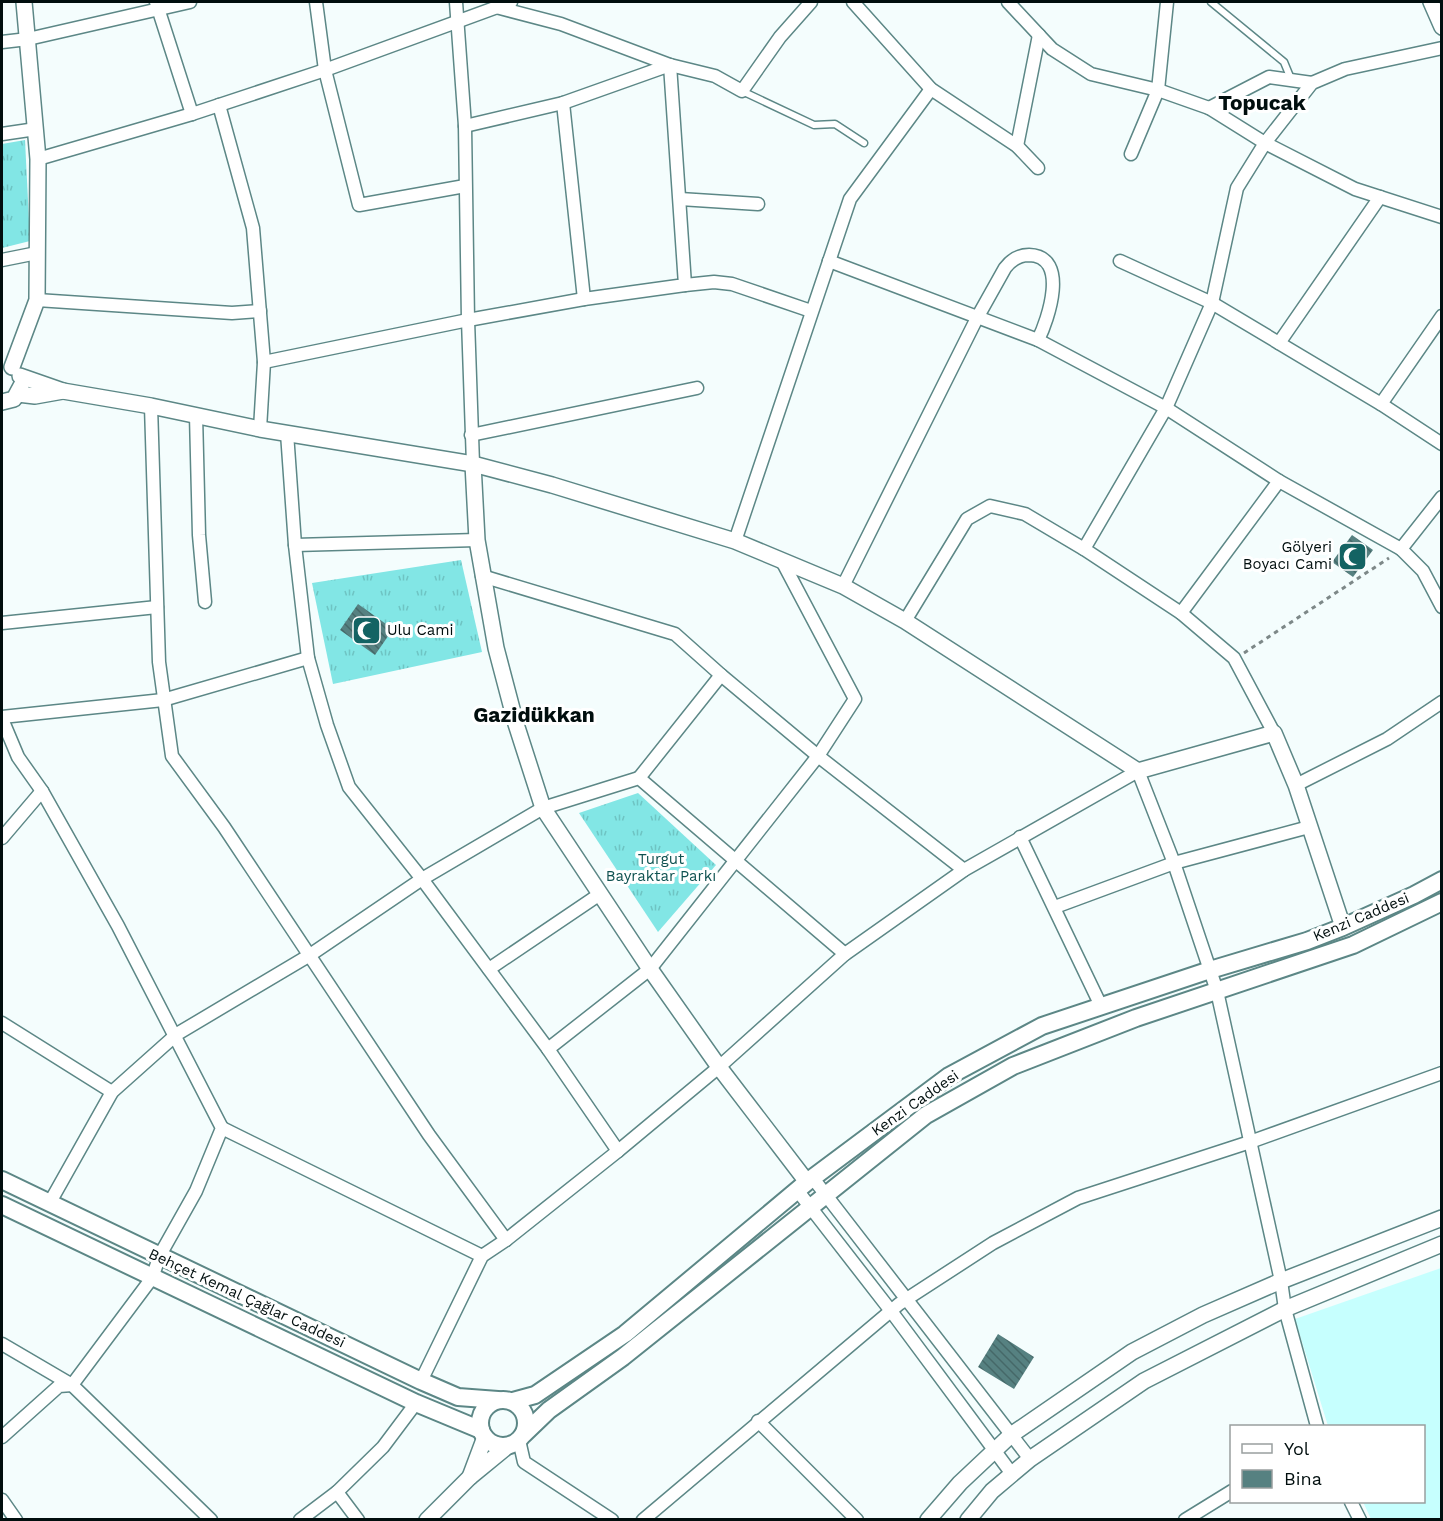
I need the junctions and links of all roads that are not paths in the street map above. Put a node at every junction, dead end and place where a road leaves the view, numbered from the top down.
1 (24, 2) edge
2 (190, 2) edge
3 (316, 2) edge
4 (456, 2) edge
5 (511, 2) edge
6 (811, 2) edge
7 (853, 2) edge
8 (1010, 2) edge
9 (1167, 2) edge
10 (1211, 2) edge
11 (1431, 2) edge
12 (156, 4) edge
13 (496, 7) junction
14 (458, 22) junction
15 (1442, 27) edge
16 (1039, 35) junction
17 (28, 39) junction
18 (2, 42) edge
19 (1442, 48) edge
20 (670, 65) junction
21 (325, 70) junction
22 (1292, 80) junction
23 (1312, 83) junction
24 (931, 89) junction
25 (1158, 90) junction
26 (742, 91) junction
27 (563, 103) junction
28 (219, 105) junction
29 (1209, 108) junction
30 (192, 114) junction
31 (465, 126) junction
32 (36, 129) junction
33 (2, 134) edge
34 (864, 143) dead end
35 (1265, 143) junction
36 (1017, 146) junction
37 (1131, 154) dead end
38 (38, 159) junction
39 (1038, 168) dead end
40 (465, 186) junction
41 (1380, 197) junction
42 (680, 199) junction
43 (758, 204) dead end
44 (1442, 217) edge
45 (38, 253) junction
46 (2, 260) edge
47 (829, 261) junction
48 (1120, 261) dead end
49 (685, 285) junction
50 (584, 299) junction
51 (37, 300) junction
52 (1212, 303) junction
53 (260, 311) junction
54 (811, 311) junction
55 (1442, 316) edge
56 (977, 318) junction
57 (468, 320) junction
58 (1038, 340) junction
59 (1279, 343) junction
60 (264, 362) junction
61 (11, 369) edge
62 (698, 388) dead end
63 (63, 391) junction
64 (18, 394) junction
65 (2, 402) edge
66 (1381, 404) junction
67 (151, 406) junction
68 (1166, 408) junction
69 (195, 415) junction
70 (260, 429) junction
71 (287, 433) junction
72 (471, 435) junction
73 (1442, 444) edge
74 (472, 464) junction
75 (1279, 481) junction
76 (1442, 497) edge
77 (477, 540) junction
78 (735, 541) junction
79 (295, 545) junction
80 (1084, 549) junction
81 (1401, 549) junction
82 (782, 561) junction
83 (482, 576) junction
84 (843, 586) junction
85 (205, 602) dead end
86 (1442, 607) edge
87 (157, 608) junction
88 (1181, 613) junction
89 (905, 621) junction
90 (2, 623) edge
91 (308, 658) junction
92 (721, 675) junction
93 (163, 700) junction
94 (1442, 702) edge
95 (2, 718) edge
96 (1274, 733) junction
97 (818, 756) junction
98 (1138, 771) junction
99 (639, 778) junction
100 (1296, 786) junction
101 (42, 791) junction
102 (543, 808) junction
103 (1309, 827) junction
104 (1020, 837) junction
105 (2, 838) edge
106 (735, 862) junction
107 (1174, 863) junction
108 (964, 870) junction
109 (422, 879) junction
110 (1442, 880) edge
111 (600, 894) junction
112 (1442, 902) edge
113 (1055, 907) junction
114 (1343, 927) junction
115 (845, 954) junction
116 (310, 955) junction
117 (489, 969) junction
118 (650, 969) junction
119 (1210, 970) junction
120 (1217, 991) junction
121 (1101, 1006) junction
122 (2, 1023) edge
123 (174, 1036) junction
124 (548, 1048) junction
125 (719, 1067) junction
126 (1442, 1073) edge
127 (112, 1092) junction
128 (222, 1128) junction
129 (1250, 1142) junction
130 (618, 1151) junction
131 (2, 1180) edge
132 (805, 1183) junction
133 (826, 1193) junction
134 (49, 1204) junction
135 (2, 1205) edge
136 (810, 1206) junction
137 (1442, 1218) edge
138 (506, 1240) junction
139 (1442, 1244) edge
140 (482, 1256) junction
141 (159, 1257) junction
142 (153, 1277) junction
143 (1281, 1281) junction
144 (906, 1299) junction
145 (1285, 1309) junction
146 (891, 1311) junction
147 (2, 1344) edge
148 (421, 1381) junction
149 (72, 1385) junction
150 (505, 1401) junction
151 (416, 1403) junction
152 (759, 1421) junction
153 (1317, 1425) edge
154 (483, 1433) junction
155 (1011, 1435) junction
156 (2, 1437) edge
157 (517, 1440) junction
158 (994, 1450) junction
159 (1030, 1459) junction
160 (1012, 1474) junction
161 (471, 1477) junction
162 (337, 1492) junction
163 (1230, 1492) edge
164 (2, 1500) edge
165 (1352, 1503) edge
166 (16, 1520) edge
167 (211, 1520) edge
168 (300, 1520) edge
169 (358, 1520) edge
170 (427, 1520) edge
171 (612, 1520) edge
172 (643, 1520) edge
173 (857, 1520) edge
174 (928, 1520) edge
175 (968, 1520) edge
176 (1185, 1520) edge
177 (1360, 1520) edge

1 - 17 street
2 - 12 street
3 - 21 street
4 - 14 street
5 - 13 street
6 - 26 street
7 - 24 street
8 - 16 street
9 - 25 street
10 - 22 lane
11 - 15 street
12 - 17 street
12 - 30 street
13 - 14 street
13 - 20 street
14 - 21 street
14 - 31 street
16 - 25 street
16 - 36 street
17 - 18 street
17 - 32 street
19 - 23 street
20 - 26 street
20 - 27 street
20 - 42 street
21 - 28 street
21 - 40 street
22 - 23 street
22 - 29 street
23 - 35 street
24 - 36 street
24 - 47 street
25 - 29 street
25 - 37 street
26 - 34 lane
27 - 31 street
27 - 50 street
28 - 30 street
28 - 53 street
29 - 35 street
30 - 38 street
31 - 40 street
32 - 33 street
32 - 38 street
35 - 41 street
35 - 52 street
36 - 39 street
38 - 45 street
40 - 57 street
41 - 44 street
41 - 59 street
42 - 43 street
42 - 49 street
45 - 46 street
45 - 51 street
47 - 54 street
47 - 56 street
48 - 52 street
49 - 50 street
49 - 54 street
50 - 57 street
51 - 53 street
51 - 61 street
52 - 59 street
52 - 68 street
53 - 60 street
54 - 78 street
55 - 66 street
56 - 58 street
56 - 58 street
56 - 84 street
57 - 60 street
57 - 72 street
58 - 68 street
59 - 66 street
60 - 70 street
61 - 63 street
61 - 64 street
62 - 72 street
63 - 64 street
63 - 67 street
64 - 65 street
66 - 73 street
67 - 69 street
67 - 87 street
68 - 75 street
68 - 80 street
69 - 70 street
69 - 85 street
70 - 71 street
71 - 74 street
71 - 79 street
72 - 74 street
74 - 77 street
74 - 78 street
75 - 81 street
75 - 88 street
76 - 81 street
77 - 79 street
77 - 83 street
78 - 82 street
79 - 91 street
80 - 88 street
80 - 89 street
81 - 86 street
82 - 84 street
82 - 97 street
83 - 92 street
83 - 102 street
84 - 89 street
87 - 90 street
87 - 93 street
88 - 96 street
89 - 98 street
91 - 93 street
91 - 109 street
92 - 97 street
92 - 99 street
93 - 95 street
93 - 116 street
94 - 100 street
95 - 101 street
96 - 98 street
96 - 100 street
97 - 106 street
97 - 108 street
98 - 104 street
98 - 107 street
99 - 102 street
99 - 106 street
100 - 103 street
101 - 105 street
101 - 123 street
102 - 109 street
102 - 111 street
103 - 107 street
103 - 114 street
104 - 108 street
104 - 113 street
106 - 115 street
106 - 118 street
107 - 113 street
107 - 119 street
108 - 115 street
109 - 116 street
109 - 117 street
110 - 114 main road, Kenzi Caddesi
111 - 117 street
111 - 118 street
112 - 120 main road, Kenzi Caddesi
113 - 121 street
114 - 119 main road, Kenzi Caddesi
115 - 125 street
116 - 123 street
116 - 138 street
117 - 124 street
118 - 124 street
118 - 125 street
119 - 120 street
119 - 121 main road, Kenzi Caddesi
120 - 129 street
120 - 133 main road, Kenzi Caddesi
121 - 132 main road, Kenzi Caddesi
122 - 127 street
123 - 127 street
123 - 128 street
124 - 130 street
125 - 130 street
125 - 132 street
126 - 129 street
127 - 134 street
128 - 140 street
128 - 141 street
129 - 143 street
129 - 144 street
130 - 138 street
131 - 134 main road, Behçet Kemal Çağlar Caddesi
132 - 133 street
132 - 136 street
132 - 150 main road, Kenzi Caddesi
133 - 136 main road, Kenzi Caddesi
133 - 144 street
134 - 141 main road, Behçet Kemal Çağlar Caddesi
135 - 142 main road, Behçet Kemal Çağlar Caddesi
136 - 146 street
136 - 157 main road, Kenzi Caddesi
137 - 143 street
138 - 140 street
139 - 145 street
140 - 148 street
141 - 142 street
141 - 148 main road, Behçet Kemal Çağlar Caddesi
142 - 149 street
142 - 151 main road, Behçet Kemal Çağlar Caddesi
143 - 145 street
143 - 155 street
144 - 146 street
144 - 155 street
145 - 153 street
145 - 159 street
146 - 152 street
146 - 158 street
147 - 149 street
148 - 150 main road, Behçet Kemal Çağlar Caddesi
149 - 156 street
149 - 167 street
150 - 154 main road
150 - 157 main road
151 - 154 main road, Behçet Kemal Çağlar Caddesi
151 - 162 street
152 - 172 street
152 - 173 street
154 - 157 main road
154 - 161 street
155 - 158 street
155 - 159 street
157 - 161 street
157 - 171 street
158 - 160 street
158 - 174 street
159 - 160 street
160 - 175 street
161 - 170 street
162 - 168 street
162 - 169 street
163 - 176 street
164 - 166 street
165 - 177 street

